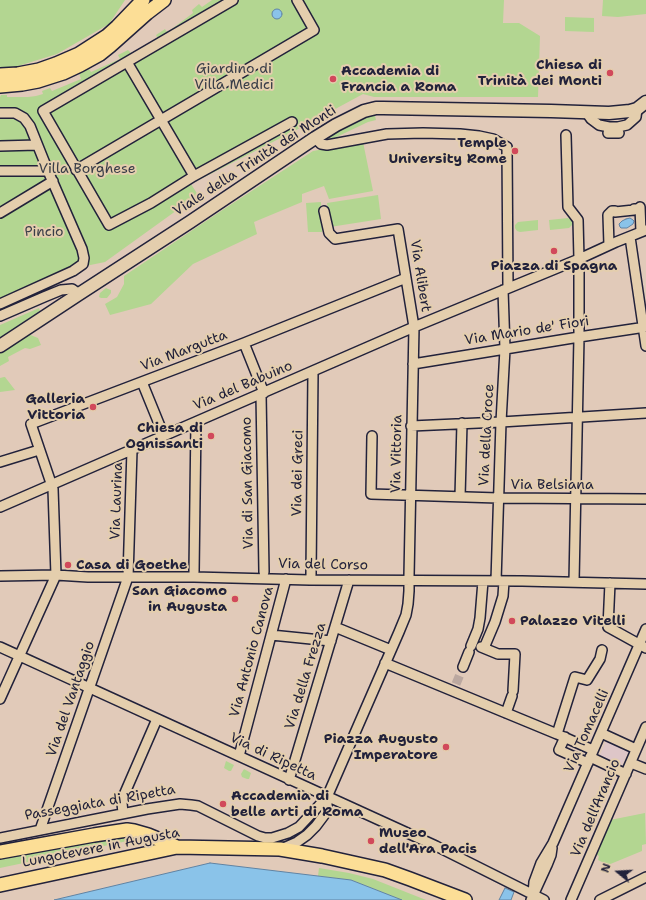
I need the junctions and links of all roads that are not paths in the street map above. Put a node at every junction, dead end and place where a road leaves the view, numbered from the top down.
1 (143, 0) edge
2 (164, 0) edge
3 (233, 0) edge
4 (297, 0) edge
5 (127, 62) junction
6 (0, 75) edge
7 (0, 86) edge
8 (641, 105) edge
9 (0, 112) edge
10 (161, 120) junction
11 (292, 122) dead end
12 (566, 135) dead end
13 (316, 138) junction
14 (0, 146) edge
15 (37, 146) junction
16 (76, 170) junction
17 (0, 171) edge
18 (48, 171) junction
19 (194, 176) junction
20 (53, 182) junction
21 (324, 210) dead end
22 (0, 213) edge
23 (644, 231) edge
24 (630, 236) junction
25 (610, 245) junction
26 (579, 259) junction
27 (406, 278) junction
28 (503, 290) junction
29 (78, 294) junction
30 (0, 304) edge
31 (0, 316) edge
32 (414, 327) junction
33 (644, 327) edge
34 (579, 336) junction
35 (244, 343) junction
36 (0, 346) edge
37 (646, 346) edge
38 (505, 349) junction
39 (413, 364) junction
40 (312, 372) junction
41 (142, 382) junction
42 (263, 393) junction
43 (646, 413) edge
44 (577, 417) junction
45 (196, 422) junction
46 (500, 422) junction
47 (462, 423) junction
48 (411, 426) junction
49 (164, 436) junction
50 (372, 436) dead end
51 (40, 450) junction
52 (132, 450) junction
53 (0, 462) edge
54 (52, 485) junction
55 (410, 495) junction
56 (460, 497) junction
57 (498, 498) junction
58 (576, 499) junction
59 (646, 500) edge
60 (0, 507) edge
61 (194, 572) dead end
62 (264, 572) dead end
63 (56, 575) junction
64 (310, 575) dead end
65 (0, 576) edge
66 (128, 577) junction
67 (286, 579) junction
68 (349, 580) junction
69 (409, 581) junction
70 (483, 581) junction
71 (500, 581) junction
72 (574, 582) junction
73 (610, 583) junction
74 (646, 584) edge
75 (335, 627) junction
76 (646, 629) edge
77 (271, 635) junction
78 (331, 641) junction
79 (643, 646) edge
80 (0, 647) edge
81 (478, 647) junction
82 (391, 650) junction
83 (602, 650) dead end
84 (20, 656) junction
85 (385, 663) junction
86 (463, 667) tunnel mouth
87 (90, 688) junction
88 (0, 699) edge
89 (506, 713) junction
90 (157, 719) junction
91 (646, 727) edge
92 (601, 733) junction
93 (561, 736) junction
94 (636, 749) junction
95 (239, 756) junction
96 (590, 757) junction
97 (630, 763) junction
98 (646, 769) edge
99 (626, 774) junction
100 (290, 780) junction
101 (327, 797) junction
102 (122, 813) junction
103 (40, 830) junction
104 (0, 838) edge
105 (177, 847) junction
106 (280, 849) junction
107 (0, 852) edge
108 (646, 877) edge
109 (0, 885) edge
110 (532, 897) edge
111 (465, 900) edge
112 (544, 900) edge
113 (571, 900) edge
114 (600, 900) edge

1 - 6 main road
2 - 7 main road
3 - 5 street
4 - 10 street
5 - 10 street
5 - 16 street
8 - 13 street, Viale della Trinità dei Monti
9 - 15 street
10 - 16 street
10 - 19 street
11 - 19 street
12 - 26 street
13 - 28 street
13 - 29 street, Viale della Trinità dei Monti
14 - 15 street
15 - 18 street
16 - 19 street
17 - 18 street
18 - 20 street
20 - 22 street
20 - 30 street
21 - 27 street, Via Alibert
23 - 24 street
23 - 25 street
24 - 25 street
24 - 33 street
25 - 26 street
26 - 28 street
26 - 34 street
27 - 32 street, Via Alibert
27 - 35 street, Via Margutta
28 - 32 street, Via del Babuino
28 - 38 street, Via della Croce
29 - 31 street
29 - 36 street, Viale della Trinità dei Monti
32 - 39 street, Via Vittoria
32 - 40 street, Via del Babuino
33 - 34 street, Via Mario de' Fiori
33 - 37 street
34 - 38 street, Via Mario de' Fiori
34 - 44 street
35 - 41 street, Via Margutta
35 - 42 street
38 - 39 street, Via Mario de' Fiori
38 - 46 street, Via della Croce
39 - 48 street, Via Vittoria
40 - 42 street, Via del Babuino
40 - 64 street, Via dei Greci
41 - 49 street
41 - 51 street, Via Margutta
42 - 45 street, Via del Babuino
42 - 62 street, Via di San Giacomo
43 - 44 street
44 - 46 street
44 - 58 street
45 - 49 street, Via del Babuino
45 - 61 street
46 - 47 street
46 - 57 street, Via della Croce
47 - 48 street
47 - 56 street
48 - 55 street, Via Vittoria
49 - 52 street, Via del Babuino
50 - 55 street, Via Belsiana
51 - 53 street
51 - 54 street, Via Margutta
52 - 54 street, Via del Babuino
52 - 66 street, Via Laurina
54 - 60 street, Via del Babuino
54 - 63 street, Via Margutta
55 - 56 street, Via Belsiana
55 - 69 street, Via Vittoria
56 - 57 street, Via Belsiana
57 - 58 street, Via Belsiana
57 - 71 street, Via della Croce
58 - 59 street, Via Belsiana
58 - 72 street
63 - 65 street, Via del Corso
63 - 66 street, Via del Corso
63 - 84 street
66 - 67 street, Via del Corso
66 - 87 street, Via del Vantaggio
67 - 68 street, Via del Corso
67 - 77 street, Via Antonio Canova
68 - 69 street, Via del Corso
68 - 75 street, Via della Frezza
69 - 70 street, Via del Corso
69 - 82 street, Via Vittoria
70 - 71 street, Via del Corso
70 - 81 street
71 - 72 street, Via del Corso
71 - 81 street, Via della Croce
72 - 73 street, Via del Corso
73 - 74 street, Via del Corso
73 - 79 street
75 - 78 street, Via della Frezza
75 - 82 street
76 - 79 street, Via Tomacelli
77 - 78 street
77 - 95 street, Via Antonio Canova
78 - 100 street, Via della Frezza
79 - 92 street, Via Tomacelli
80 - 84 street, Via di Ripetta
81 - 86 street
81 - 89 street
82 - 85 street, Via Vittoria
83 - 93 street
84 - 87 street, Via di Ripetta
84 - 88 street
85 - 89 street
85 - 101 street
87 - 90 street, Via di Ripetta
87 - 103 street, Via del Vantaggio
89 - 93 street
90 - 95 street, Via di Ripetta
90 - 102 street
91 - 94 street, Via dell'Arancio
92 - 94 street
92 - 96 street, Via Tomacelli
93 - 96 street
93 - 96 street
94 - 97 street, Via dell'Arancio
95 - 100 street, Via di Ripetta
96 - 99 street
96 - 110 street, Via Tomacelli
97 - 98 street
97 - 99 street, Via dell'Arancio
99 - 113 street, Via dell'Arancio
100 - 101 street, Via di Ripetta
101 - 102 street, Passeggiata di Ripetta
101 - 106 street
101 - 110 street, Via di Ripetta
102 - 103 street, Passeggiata di Ripetta
103 - 104 street, Passeggiata di Ripetta
105 - 106 main road, Lungotevere in Augusta
105 - 107 main road
105 - 109 main road, Lungotevere in Augusta
106 - 111 main road, Lungotevere in Augusta
108 - 114 street
110 - 112 street, Via di Ripetta

